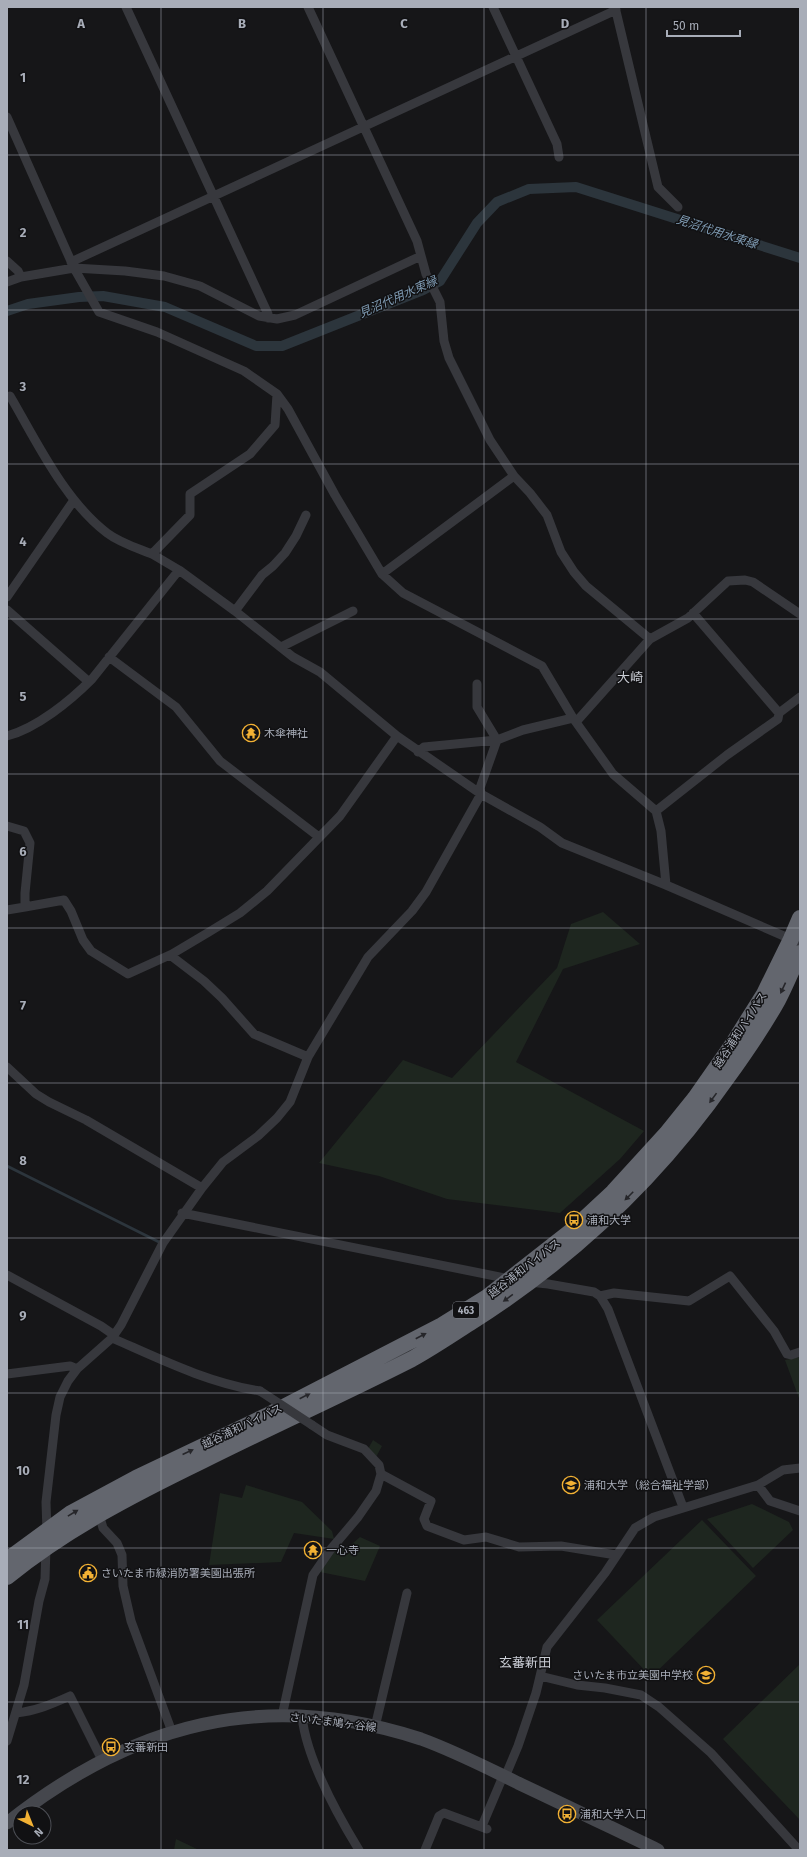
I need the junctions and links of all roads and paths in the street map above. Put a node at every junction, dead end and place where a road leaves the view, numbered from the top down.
1 (126, 7) edge
2 (308, 7) edge
3 (493, 7) edge
4 (616, 9) edge
5 (515, 57) junction
6 (7, 118) edge
7 (364, 128) junction
8 (559, 157) dead end
9 (213, 197) junction
10 (678, 207) dead end
11 (421, 256) junction
12 (7, 261) edge
13 (73, 265) junction
14 (21, 277) junction
15 (7, 282) edge
16 (268, 318) junction
17 (277, 394) junction
18 (10, 396) dead end
19 (514, 476) junction
20 (74, 500) junction
21 (306, 515) dead end
22 (152, 554) junction
23 (179, 570) junction
24 (382, 574) junction
25 (7, 597) edge
26 (7, 610) edge
27 (235, 611) junction
28 (353, 611) dead end
29 (693, 613) junction
30 (800, 614) edge
31 (650, 639) junction
32 (281, 647) junction
33 (110, 657) junction
34 (89, 682) junction
35 (477, 684) dead end
36 (800, 697) edge
37 (779, 713) junction
38 (575, 720) junction
39 (7, 736) edge
40 (397, 736) junction
41 (497, 740) junction
42 (418, 752) junction
43 (481, 794) junction
44 (656, 811) junction
45 (7, 826) edge
46 (319, 837) junction
47 (666, 885) junction
48 (25, 907) junction
49 (7, 910) edge
50 (800, 918) edge
51 (796, 941) edge
52 (800, 953) edge
53 (170, 955) junction
54 (308, 1057) junction
55 (7, 1067) edge
56 (202, 1188) junction
57 (182, 1214) junction
58 (7, 1275) edge
59 (509, 1279) junction
60 (530, 1283) junction
61 (600, 1296) junction
62 (113, 1336) junction
63 (800, 1352) edge
64 (77, 1369) junction
65 (7, 1374) edge
66 (800, 1468) edge
67 (381, 1474) junction
68 (758, 1485) junction
69 (683, 1507) junction
70 (800, 1511) edge
71 (99, 1514) junction
72 (47, 1530) junction
73 (46, 1548) junction
74 (616, 1555) junction
75 (7, 1560) edge
76 (7, 1577) edge
77 (407, 1593) dead end
78 (540, 1676) junction
79 (16, 1713) junction
80 (282, 1716) junction
81 (302, 1717) junction
82 (375, 1727) junction
83 (172, 1732) junction
84 (7, 1741) edge
85 (102, 1760) junction
86 (506, 1777) junction
87 (7, 1823) edge
88 (359, 1850) edge
89 (425, 1850) edge
90 (658, 1850) edge
91 (800, 1850) edge

1 - 9 street
2 - 7 street
3 - 5 street
4 - 5 street
4 - 10 street
5 - 7 street
5 - 8 street
6 - 13 street
7 - 9 street
7 - 11 street
9 - 13 street
9 - 16 street
11 - 16 street
11 - 19 street
12 - 14 street
13 - 14 street
13 - 16 street
13 - 17 street
14 - 15 street
17 - 22 street
17 - 24 street
18 - 20 street
19 - 24 street
19 - 31 street
20 - 22 street
20 - 25 street
21 - 27 street
22 - 23 street
23 - 27 street
23 - 33 street
24 - 38 street
26 - 34 street
27 - 32 street
28 - 32 street
29 - 30 street
29 - 31 street
29 - 37 street
31 - 38 street
32 - 40 street
33 - 34 street
33 - 46 street
34 - 39 street
35 - 41 street
36 - 37 street
37 - 44 street
38 - 41 street
38 - 44 street
40 - 42 street
40 - 46 street
41 - 42 street
41 - 43 street
42 - 43 street
43 - 47 street
43 - 54 street
44 - 47 street
45 - 48 street
46 - 53 street
47 - 51 street
48 - 49 street
48 - 53 street
50 - 51 highway, 越谷浦和バイパス / 463
51 - 59 highway, 越谷浦和バイパス / 463
52 -> 60 highway, 越谷浦和バイパス / 463
53 - 54 street
54 - 56 street
55 - 56 street
56 - 57 street
57 - 59 street
57 - 62 street
58 - 62 street
59 - 60 street
72 -> 59 highway, 越谷浦和バイパス / 463
60 - 61 street
60 -> 71 highway, 越谷浦和バイパス / 463
61 - 63 street
61 - 69 street
62 - 64 street
62 - 67 street, bridge
64 - 65 street
64 - 72 street
66 - 68 street
67 - 74 street
67 - 80 street
68 - 69 street
68 - 70 street
69 - 74 street
71 - 73 highway, 越谷浦和バイパス / 463
71 - 83 street
72 - 73 street
72 - 75 highway, 越谷浦和バイパス / 463
73 - 76 highway, 越谷浦和バイパス / 463
73 - 79 street
74 - 78 street
77 - 82 street
78 - 86 street
78 - 91 street
79 - 84 street
79 - 85 street
80 - 81 main road, さいたま鳩ヶ谷線
80 - 83 main road, さいたま鳩ヶ谷線
81 - 82 main road, さいたま鳩ヶ谷線
81 - 88 street
82 - 86 main road, さいたま鳩ヶ谷線
83 - 85 main road, さいたま鳩ヶ谷線
85 - 87 main road, さいたま鳩ヶ谷線
86 - 89 street
86 - 90 main road, さいたま鳩ヶ谷線

